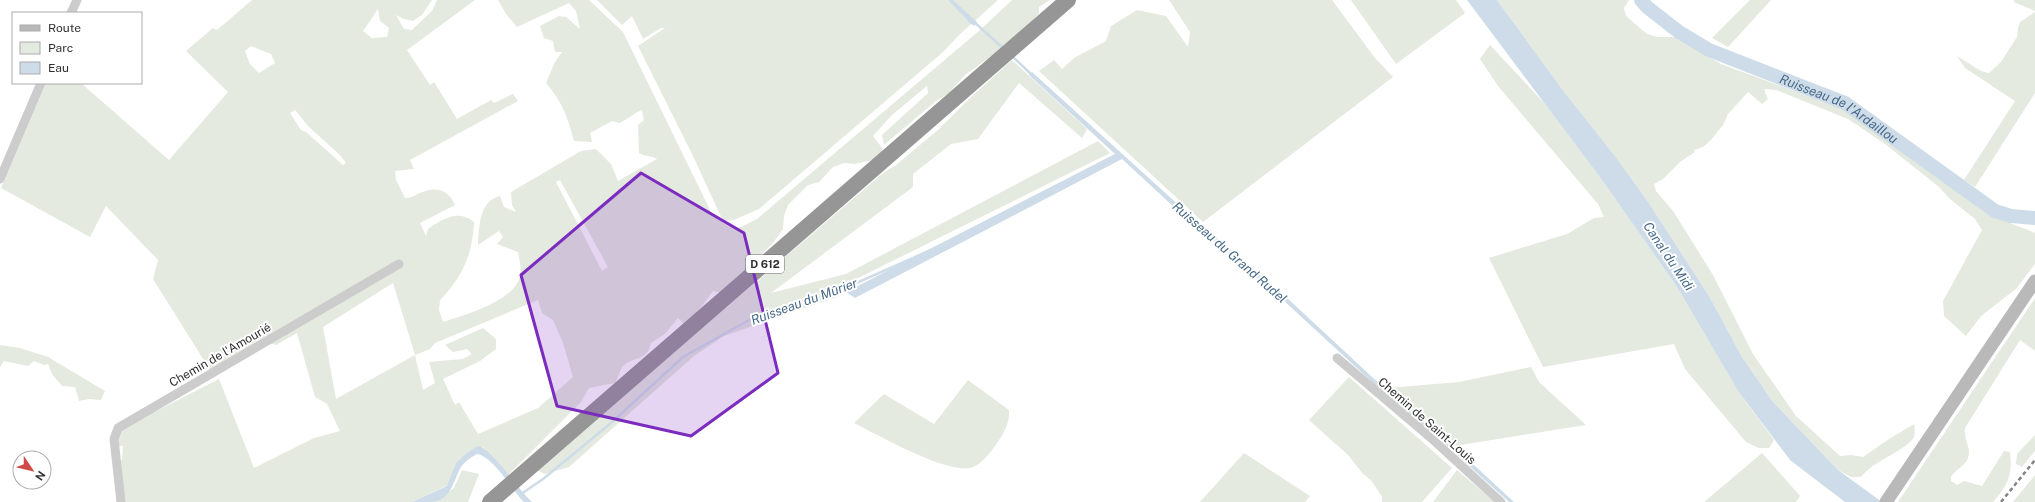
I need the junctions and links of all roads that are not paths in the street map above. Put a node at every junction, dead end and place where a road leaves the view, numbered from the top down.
1 (77, 0) edge
2 (1068, 0) edge
3 (71, 12) edge
4 (41, 84) edge
5 (0, 179) edge
6 (399, 264) dead end
7 (2035, 281) edge
8 (1337, 358) dead end
9 (491, 501) edge
10 (121, 502) edge
11 (1501, 502) edge
12 (1886, 502) edge

1 - 3 street
2 - 9 highway, D 612
4 - 5 street
6 - 10 street, Chemin de l'Amourié
7 - 12 main road
8 - 11 street, Chemin de Saint-Louis

